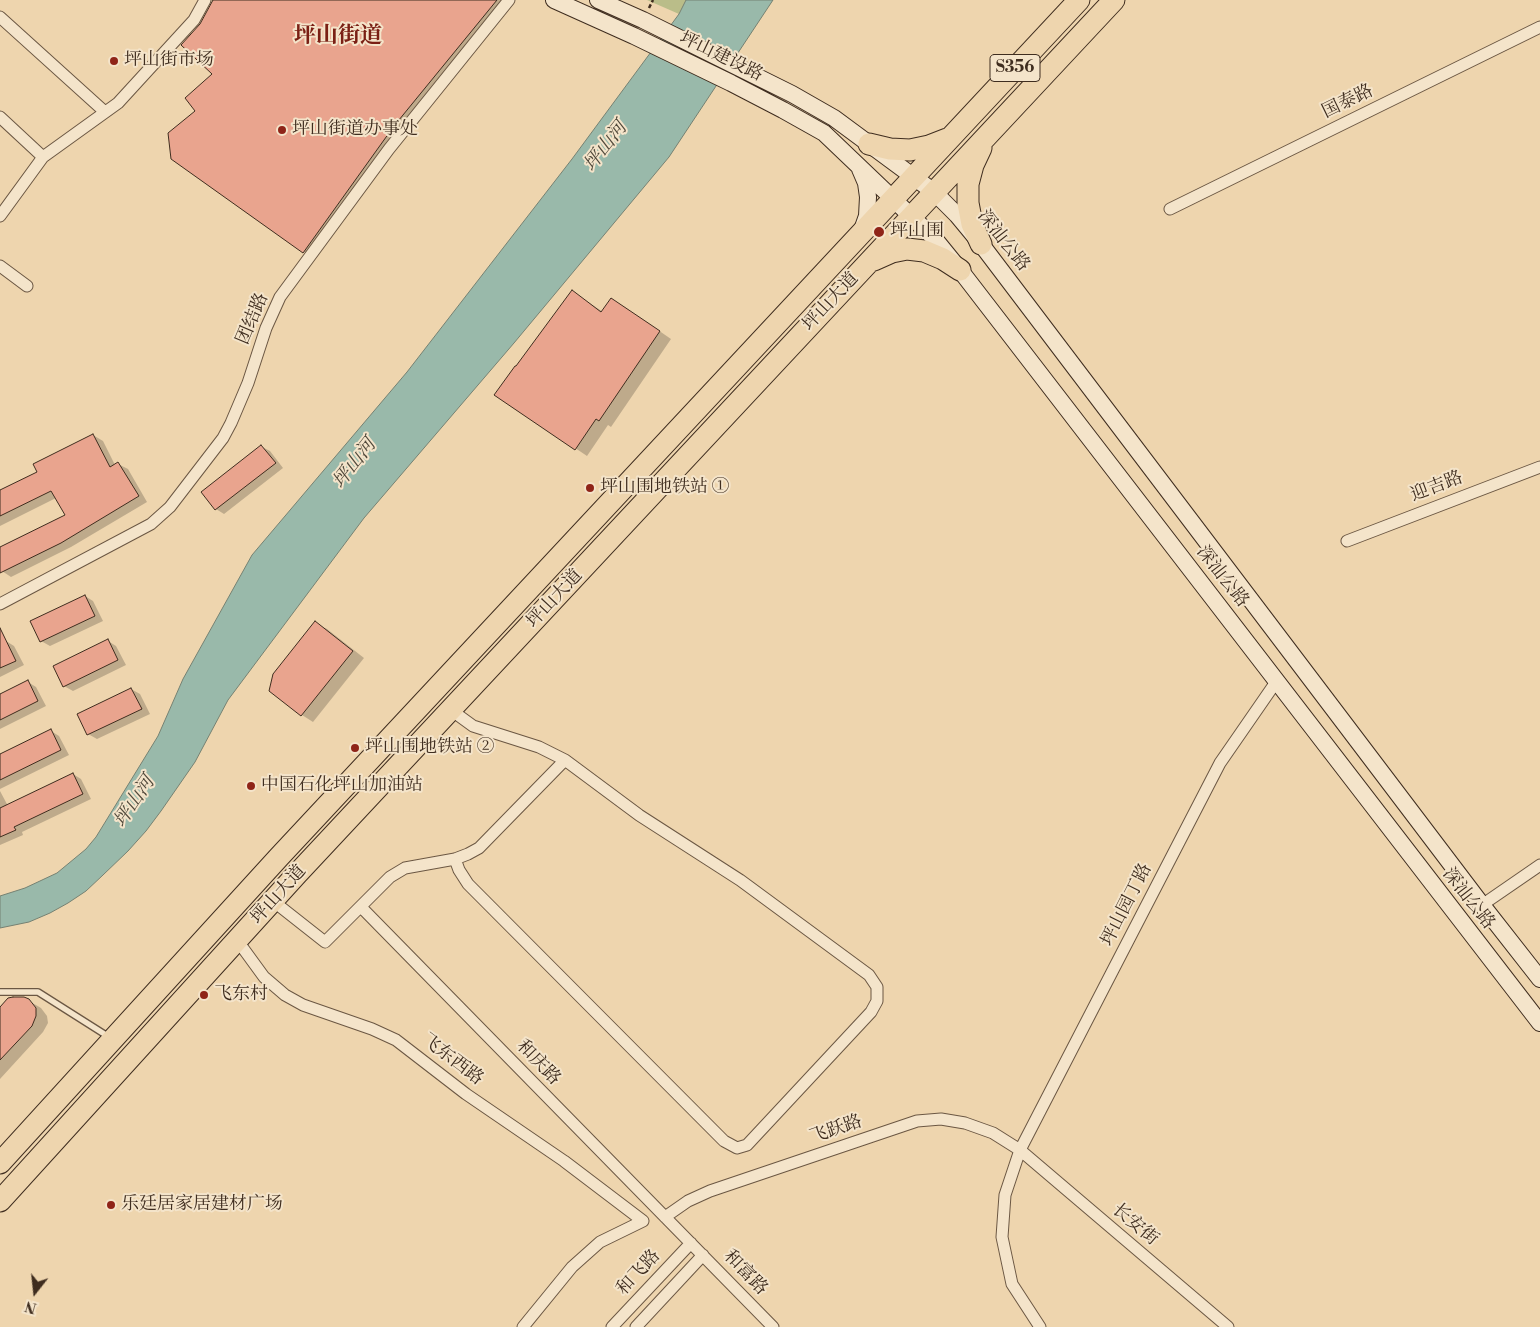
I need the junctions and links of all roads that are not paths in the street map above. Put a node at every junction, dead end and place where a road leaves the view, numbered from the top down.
1 (205, 0) edge
2 (509, 0) edge
3 (554, 0) edge
4 (598, 0) edge
5 (1079, 0) edge
6 (1114, 0) edge
7 (0, 17) edge
8 (1540, 27) edge
9 (105, 112) junction
10 (0, 117) edge
11 (990, 132) junction
12 (951, 137) junction
13 (868, 144) junction
14 (43, 157) junction
15 (860, 167) junction
16 (913, 177) junction
17 (934, 192) junction
18 (893, 199) junction
19 (1170, 209) dead end
20 (0, 216) edge
21 (912, 216) junction
22 (861, 234) junction
23 (981, 244) junction
24 (0, 266) edge
25 (864, 267) junction
26 (960, 270) junction
27 (27, 286) dead end
28 (1540, 467) edge
29 (1347, 541) dead end
30 (0, 604) edge
31 (1276, 682) junction
32 (451, 710) junction
33 (565, 760) junction
34 (454, 859) junction
35 (1540, 865) edge
36 (273, 901) junction
37 (1482, 905) junction
38 (361, 907) junction
39 (237, 940) junction
40 (1540, 979) edge
41 (0, 992) edge
42 (1540, 1023) edge
43 (112, 1040) junction
44 (1020, 1150) junction
45 (0, 1163) edge
46 (0, 1201) edge
47 (665, 1217) junction
48 (691, 1243) junction
49 (703, 1255) junction
50 (523, 1327) edge
51 (612, 1327) edge
52 (636, 1327) edge
53 (773, 1327) edge
54 (1040, 1327) edge
55 (1228, 1327) edge

1 - 9 street
2 - 30 street, 团结路
3 - 15 main road, 坪山建设路
4 - 13 main road, 坪山建设路
5 - 12 highway, 坪山大道 / S356
6 - 11 highway, 坪山大道 / S356
7 - 9 street
8 - 19 street, 国泰路
9 - 14 street
10 - 14 street
11 - 17 highway, 坪山大道 / S356
11 - 23 highway
12 - 13 highway
12 - 16 highway, 坪山大道 / S356
13 - 16 main road, 深汕公路
14 - 20 street
15 - 18 main road, 深汕公路
15 - 22 main road
16 - 17 main road, 深汕公路
16 - 18 highway, 坪山大道 / S356
17 - 21 highway, 坪山大道 / S356
17 - 23 main road, 深汕公路
18 - 21 main road, 深汕公路
18 - 22 highway, 坪山大道 / S356
21 - 25 highway, 坪山大道 / S356
21 - 26 main road, 深汕公路
22 - 43 highway, 坪山大道 / S356
23 - 37 main road, 深汕公路
24 - 27 street
25 - 26 highway
25 - 32 highway, 坪山大道 / S356
26 - 31 main road, 深汕公路
28 - 29 street, 迎吉路
31 - 42 main road, 深汕公路
31 - 44 street, 坪山园丁路
32 - 33 street
32 - 36 highway, 坪山大道 / S356
33 - 34 street
33 - 34 street
34 - 38 street
35 - 37 street
36 - 38 street
36 - 39 highway, 坪山大道 / S356
37 - 40 main road, 深汕公路
38 - 47 street, 和庆路
39 - 46 highway, 坪山大道 / S356
39 - 50 street, 飞东西路
41 - 43 lane
43 - 45 highway, 坪山大道
44 - 47 street, 飞跃路
44 - 54 street, 坪山园丁路
44 - 55 street, 长安街
47 - 48 street, 和庆路
48 - 49 street, 和富路
48 - 51 street, 和飞路
49 - 52 street, 和飞路
49 - 53 street, 和富路

